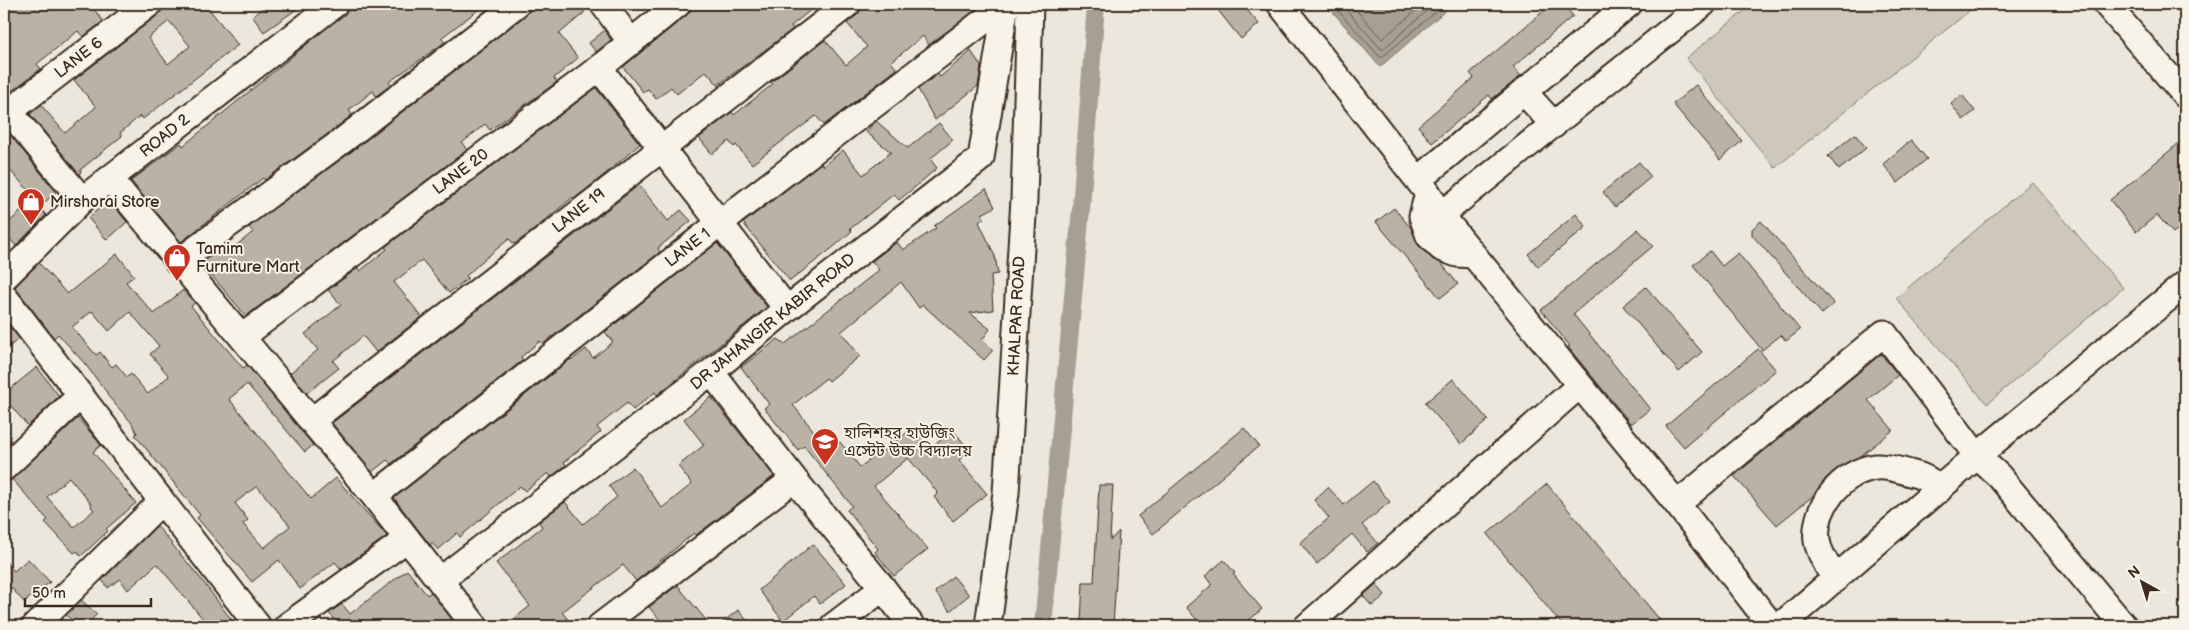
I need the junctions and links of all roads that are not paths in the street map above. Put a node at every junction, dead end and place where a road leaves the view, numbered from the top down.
1 (149, 4) edge
2 (335, 4) edge
3 (517, 4) edge
4 (603, 4) edge
5 (678, 4) edge
6 (848, 4) edge
7 (1006, 4) edge
8 (1030, 4) edge
9 (1280, 4) edge
10 (1629, 4) edge
11 (1703, 4) edge
12 (2106, 4) edge
13 (631, 42) junction
14 (599, 68) junction
15 (1524, 92) junction
16 (2185, 95) edge
17 (7, 108) edge
18 (1554, 126) junction
19 (661, 147) junction
20 (111, 180) junction
21 (1423, 186) junction
22 (82, 200) junction
23 (1441, 215) junction
24 (721, 222) junction
25 (1473, 255) junction
26 (178, 262) junction
27 (4, 278) edge
28 (2185, 284) edge
29 (4, 296) edge
30 (787, 309) junction
31 (242, 337) junction
32 (711, 372) junction
33 (1580, 385) junction
34 (80, 396) junction
35 (311, 421) junction
36 (1977, 456) junction
37 (4, 468) edge
38 (794, 479) junction
39 (1939, 490) junction
40 (374, 496) junction
41 (162, 501) junction
42 (1677, 504) junction
43 (407, 539) junction
44 (440, 580) junction
45 (1835, 580) junction
46 (884, 588) junction
47 (35, 626) edge
48 (258, 626) edge
49 (287, 626) edge
50 (474, 626) edge
51 (600, 626) edge
52 (833, 626) edge
53 (912, 626) edge
54 (988, 626) edge
55 (1307, 626) edge
56 (1772, 626) edge
57 (1780, 626) edge
58 (2124, 626) edge

1 - 17 street, LANE 6
2 - 20 street, ROAD 2
3 - 26 street
4 - 13 street
5 - 13 street, LANE 20
6 - 19 street, LANE 19
7 - 24 street, LANE 1
7 - 30 street, DR JAHANGIR KABIR ROAD
8 - 54 street, KHALPAR ROAD
9 - 21 street
10 - 15 street
11 - 18 street
12 - 16 street
13 - 14 street, LANE 20
14 - 19 street
14 - 31 street, LANE 20
15 - 18 street
15 - 21 street
17 - 22 street
18 - 23 street
19 - 24 street
19 - 35 street, LANE 19
20 - 22 street, ROAD 2
20 - 26 street
21 - 23 street
21 - 25 street
22 - 27 street, ROAD 2
23 - 25 street
24 - 30 street
24 - 40 street, LANE 1
25 - 33 street
26 - 31 street
28 - 36 street
29 - 34 street
30 - 32 street, DR JAHANGIR KABIR ROAD
31 - 35 street
32 - 38 street
32 - 44 street, DR JAHANGIR KABIR ROAD
33 - 42 street
33 - 55 street
34 - 37 street
34 - 41 street
35 - 40 street
36 - 39 street
36 - 42 street
36 - 58 street
38 - 46 street
38 - 51 street
39 - 45 street
39 - 45 street
40 - 43 street
41 - 47 street
41 - 48 street
42 - 56 street
43 - 44 street
43 - 49 street
44 - 50 street
45 - 57 street
46 - 52 street
46 - 53 street

